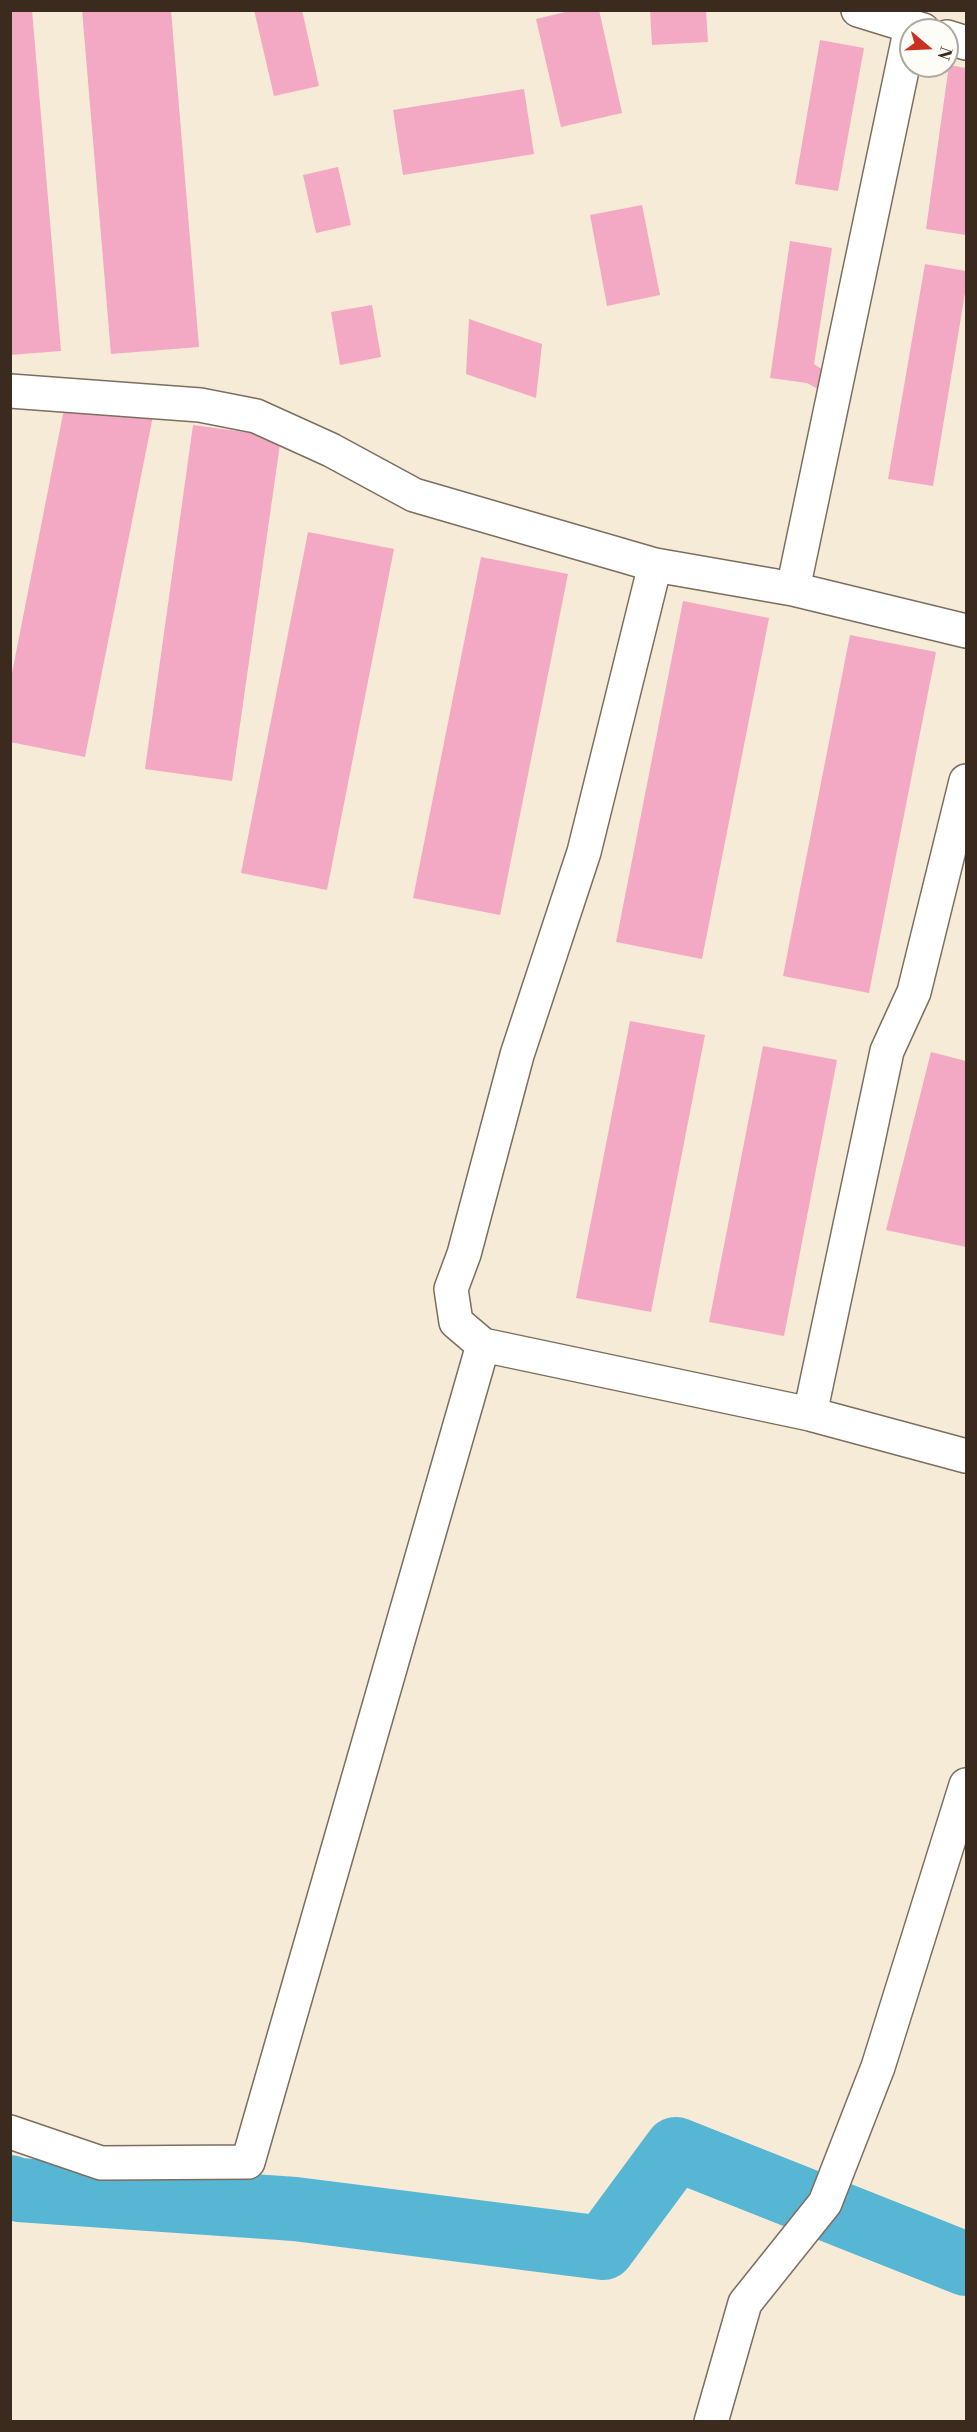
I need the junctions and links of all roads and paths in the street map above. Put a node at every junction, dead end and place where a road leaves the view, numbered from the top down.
1 (858, 10) edge
2 (899, 23) edge
3 (906, 78) edge
4 (10, 391) edge
5 (655, 565) junction
6 (793, 589) junction
7 (966, 631) edge
8 (966, 781) edge
9 (483, 1346) junction
10 (810, 1414) junction
11 (966, 1456) edge
12 (966, 1785) edge
13 (10, 2132) edge
14 (711, 2421) edge

1 - 2 street
3 - 6 street
4 - 5 street
5 - 6 street
5 - 9 street
6 - 7 street
8 - 10 street
9 - 10 street
9 - 13 street
10 - 11 street
12 - 14 street

